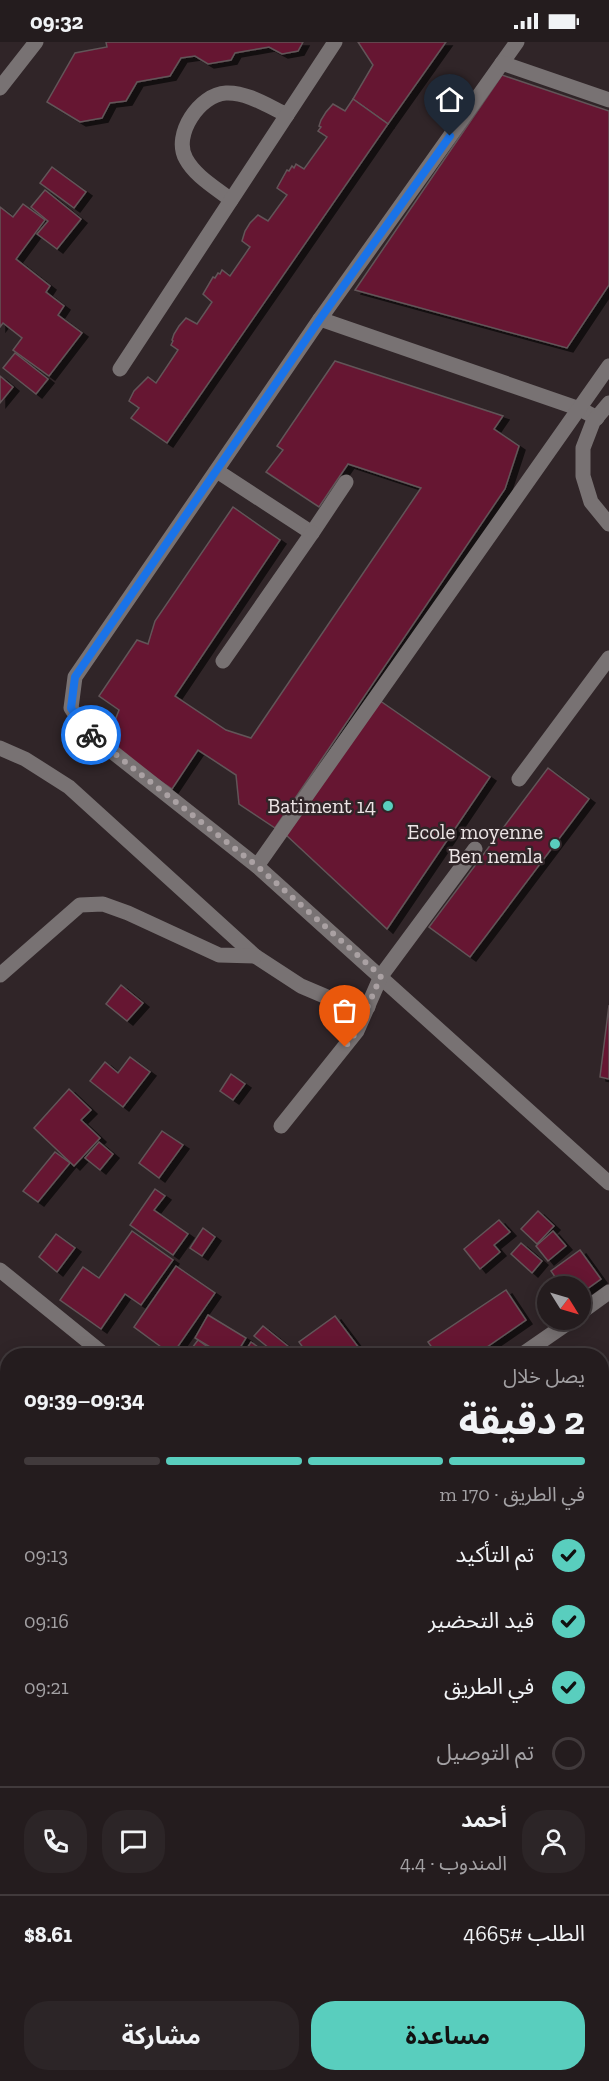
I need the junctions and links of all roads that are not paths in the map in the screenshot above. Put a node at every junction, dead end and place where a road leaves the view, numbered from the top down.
1 (36, 42) edge
2 (335, 42) edge
3 (517, 42) edge
4 (502, 63) junction
5 (0, 88) edge
6 (609, 100) edge
7 (287, 115) junction
8 (231, 200) junction
9 (320, 319) junction
10 (609, 366) edge
11 (120, 369) dead end
12 (609, 403) edge
13 (580, 409) junction
14 (597, 418) junction
15 (217, 471) junction
16 (346, 482) dead end
17 (609, 524) edge
18 (312, 533) junction
19 (609, 658) edge
20 (223, 661) dead end
21 (0, 748) edge
22 (519, 779) dead end
23 (475, 849) dead end
24 (257, 866) junction
25 (255, 956) junction
26 (0, 975) edge
27 (381, 976) junction
28 (368, 1007) junction
29 (281, 1126) dead end
30 (609, 1183) edge
31 (0, 1270) edge
32 (609, 1292) edge
33 (591, 1305) edge
34 (558, 1330) edge
35 (96, 1348) edge
36 (532, 1348) edge

1 - 5 street
2 - 7 street
3 - 4 street
4 - 6 street
4 - 9 street
7 - 8 street
7 - 8 street
8 - 11 street
9 - 13 street
9 - 15 street
10 - 13 street
12 - 14 street
13 - 14 street
13 - 24 street
14 - 17 street
15 - 18 street
15 - 24 street
16 - 18 street
18 - 20 street
19 - 22 street
21 - 25 street
23 - 27 street
24 - 27 street
25 - 26 street
25 - 28 street
27 - 28 street
27 - 30 street
28 - 29 street
31 - 35 street
32 - 33 street
34 - 36 street

